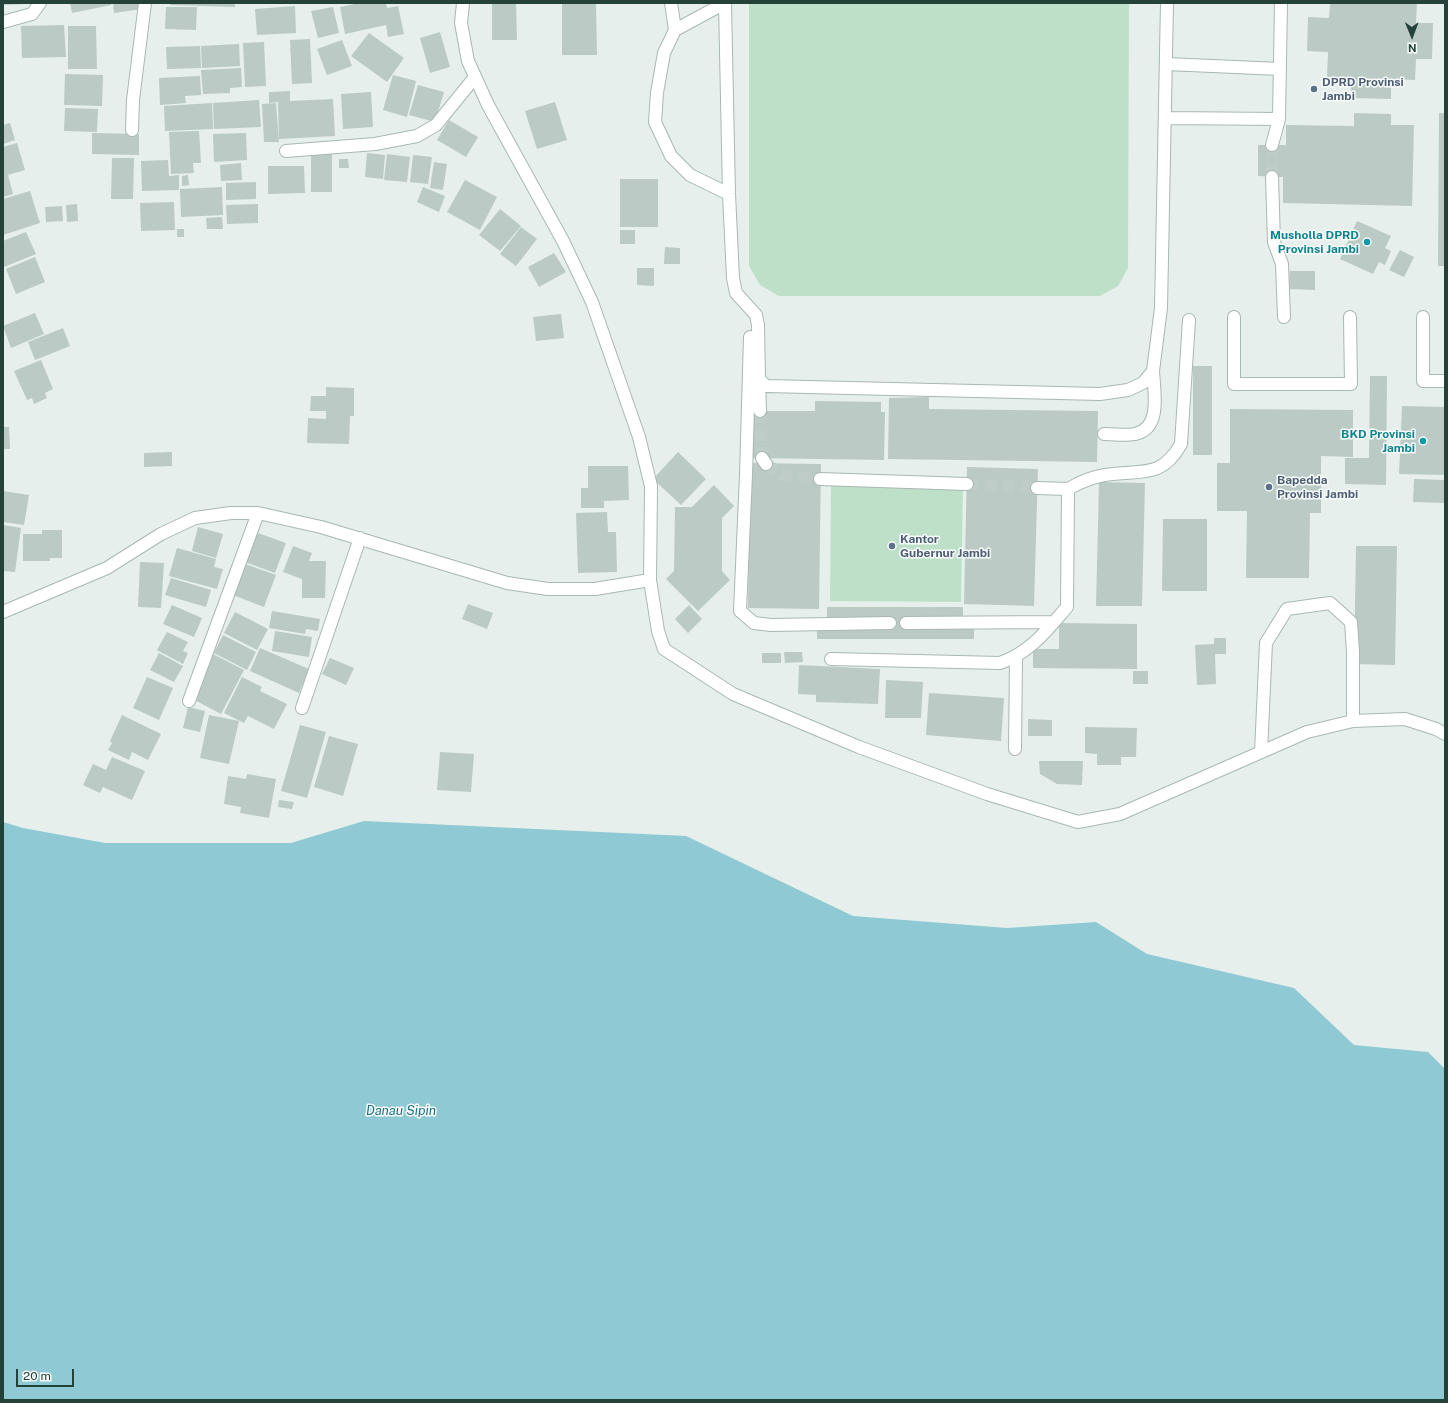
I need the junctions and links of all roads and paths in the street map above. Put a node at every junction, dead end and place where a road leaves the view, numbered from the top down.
1 (40, 3) edge
2 (145, 3) edge
3 (463, 3) edge
4 (671, 3) edge
5 (725, 3) edge
6 (1167, 3) edge
7 (1282, 3) edge
8 (3, 22) edge
9 (675, 30) junction
10 (1167, 64) junction
11 (1280, 69) junction
12 (475, 78) junction
13 (1166, 118) junction
14 (1279, 119) junction
15 (132, 130) dead end
16 (1272, 145) tunnel mouth
17 (286, 151) dead end
18 (1272, 177) tunnel mouth
19 (729, 194) junction
20 (1234, 317) dead end
21 (1284, 317) dead end
22 (1350, 317) dead end
23 (1423, 317) dead end
24 (1189, 320) dead end
25 (750, 337) dead end
26 (1153, 371) junction
27 (759, 379) junction
28 (1445, 381) edge
29 (760, 411) tunnel mouth
30 (1104, 434) dead end
31 (820, 479) tunnel mouth
32 (967, 484) tunnel mouth
33 (1037, 488) tunnel mouth
34 (1068, 489) junction
35 (258, 513) junction
36 (360, 538) junction
37 (650, 580) junction
38 (3, 612) edge
39 (1054, 622) junction
40 (890, 623) dead end
41 (906, 623) dead end
42 (1016, 658) junction
43 (831, 659) dead end
44 (189, 701) dead end
45 (302, 708) dead end
46 (1353, 721) junction
47 (1445, 734) edge
48 (1015, 749) dead end
49 (1261, 752) junction

1 - 8 street
2 - 15 street
3 - 12 street
4 - 9 street
5 - 9 street
5 - 19 street
6 - 10 street
7 - 11 street
9 - 19 street
10 - 11 street
10 - 13 street
11 - 14 street
12 - 17 street
12 - 37 street
13 - 14 street
13 - 26 street
14 - 16 street
18 - 21 street
19 - 27 street
20 - 22 street
23 - 28 street
24 - 34 street
25 - 40 street
26 - 27 street
26 - 30 street
27 - 29 street
31 - 32 street
33 - 34 street
34 - 39 street
35 - 36 street
35 - 38 street
35 - 44 street
36 - 37 street
36 - 45 street
37 - 49 street
39 - 41 street
39 - 42 street
42 - 43 street
42 - 48 street
46 - 47 street
46 - 49 street
46 - 49 street

